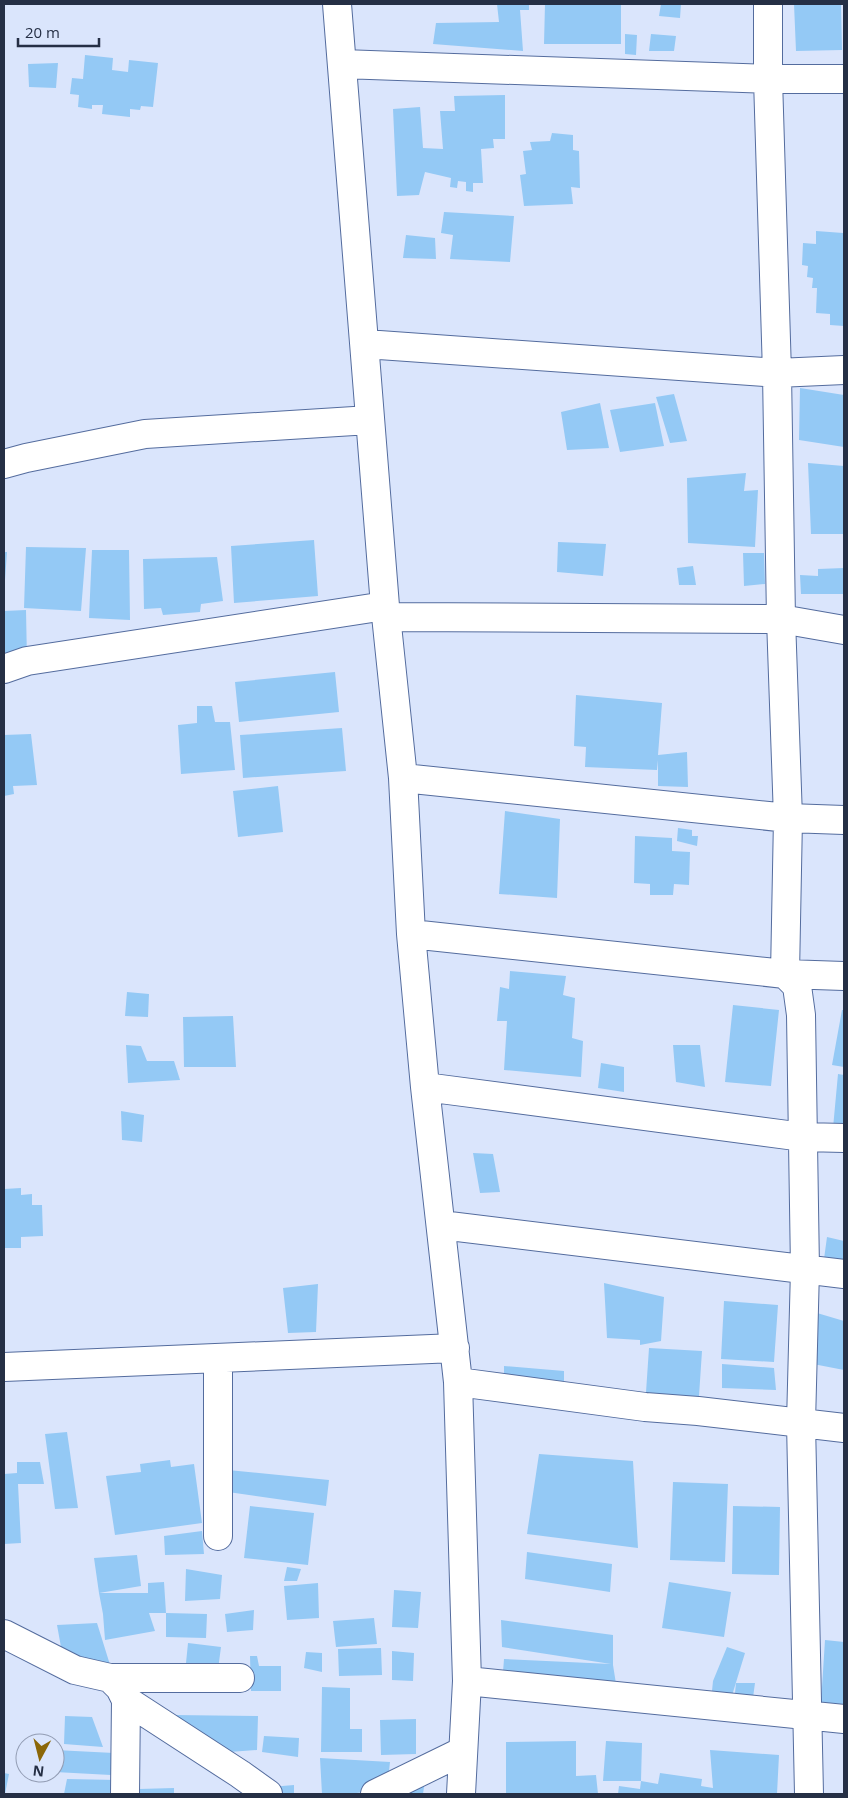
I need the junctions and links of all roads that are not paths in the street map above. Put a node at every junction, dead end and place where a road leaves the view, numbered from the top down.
1 (337, 4) edge
2 (768, 4) edge
3 (342, 64) junction
4 (768, 79) junction
5 (844, 79) edge
6 (365, 344) junction
7 (844, 370) edge
8 (777, 373) junction
9 (370, 420) junction
10 (4, 464) edge
11 (386, 611) junction
12 (781, 619) junction
13 (844, 630) edge
14 (4, 669) edge
15 (403, 778) junction
16 (788, 818) junction
17 (844, 820) edge
18 (411, 934) junction
19 (785, 974) junction
20 (844, 976) edge
21 (425, 1087) junction
22 (803, 1137) junction
23 (844, 1138) edge
24 (441, 1225) junction
25 (805, 1269) junction
26 (844, 1274) edge
27 (455, 1348) junction
28 (218, 1358) junction
29 (4, 1367) edge
30 (458, 1382) junction
31 (801, 1423) junction
32 (844, 1428) edge
33 (218, 1536) dead end
34 (4, 1634) edge
35 (240, 1678) dead end
36 (467, 1681) junction
37 (118, 1689) junction
38 (808, 1715) junction
39 (844, 1719) edge
40 (463, 1751) junction
41 (125, 1794) edge
42 (268, 1794) edge
43 (375, 1794) edge
44 (461, 1794) edge
45 (809, 1794) edge

1 - 3 street
2 - 4 street
3 - 4 street
3 - 6 street
4 - 5 street
4 - 8 street
6 - 8 street
6 - 9 street
7 - 8 street
8 - 12 street
9 - 10 street
9 - 11 street
11 - 12 street
11 - 14 street
11 - 15 street
12 - 13 street
12 - 16 street
15 - 16 street
15 - 18 street
16 - 17 street
16 - 19 street
18 - 19 street
18 - 21 street
19 - 20 street
19 - 22 street
21 - 22 street
21 - 24 street
22 - 23 street
22 - 25 street
24 - 25 street
24 - 27 street
25 - 26 street
25 - 31 street
27 - 28 street
27 - 30 street
28 - 29 street
28 - 33 street
30 - 31 street
30 - 36 street
31 - 32 street
31 - 38 street
34 - 37 street
35 - 37 street
36 - 38 street
36 - 40 street
37 - 41 street
37 - 42 street
38 - 39 street
38 - 45 street
40 - 43 street
40 - 44 street

